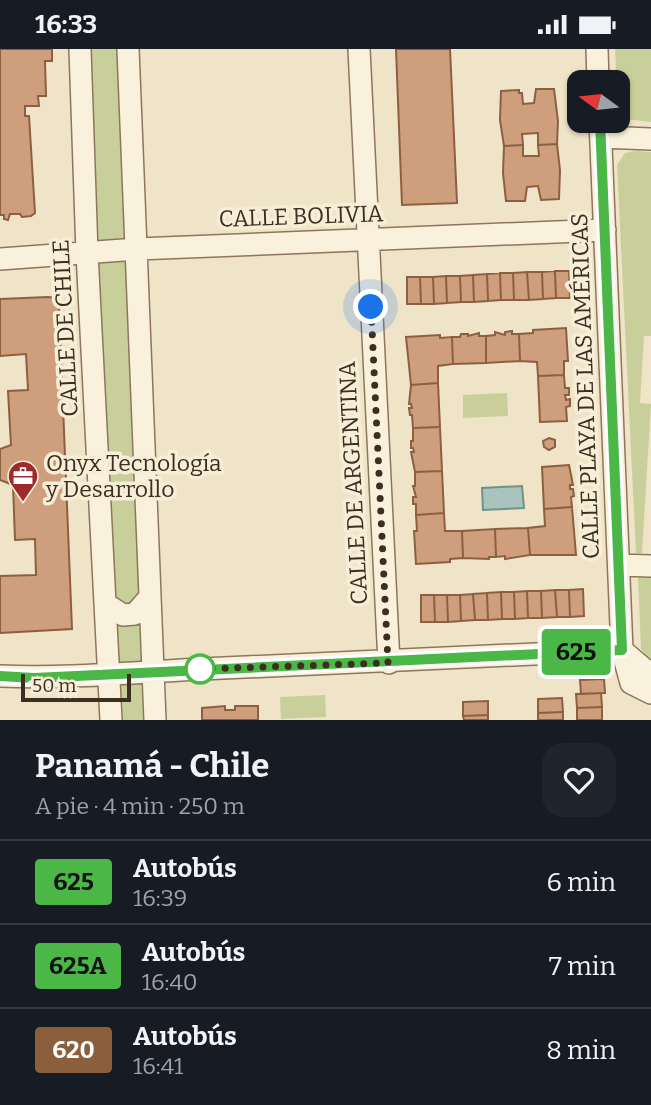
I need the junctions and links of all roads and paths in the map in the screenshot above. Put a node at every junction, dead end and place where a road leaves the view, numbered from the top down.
1 (79, 49) edge
2 (128, 49) edge
3 (359, 49) edge
4 (597, 49) edge
5 (598, 70) edge
6 (601, 133) edge
7 (621, 133) edge
8 (651, 139) edge
9 (605, 230) junction
10 (368, 240) junction
11 (137, 249) junction
12 (87, 253) junction
13 (0, 259) edge
14 (619, 565) junction
15 (651, 566) edge
16 (149, 599) junction
17 (106, 604) junction
18 (151, 635) junction
19 (108, 638) junction
20 (622, 650) junction
21 (388, 663) junction
22 (152, 671) junction
23 (651, 672) edge
24 (110, 673) junction
25 (0, 676) edge
26 (651, 692) edge
27 (111, 720) edge
28 (155, 720) edge

1 - 12 street, CALLE DE CHILE
2 - 11 street
3 - 10 street, CALLE DE ARGENTINA
4 - 5 street
6 - 9 street, CALLE PLAYA DE LAS AMÉRICAS
7 - 8 street
9 - 10 street, CALLE BOLIVIA
9 - 14 street, CALLE PLAYA DE LAS AMÉRICAS
10 - 11 street, CALLE BOLIVIA
10 - 21 street, CALLE DE ARGENTINA
11 - 12 street, CALLE BOLIVIA
11 - 16 street
12 - 13 street, CALLE BOLIVIA
12 - 17 street, CALLE DE CHILE
14 - 15 street
14 - 20 street, CALLE PLAYA DE LAS AMÉRICAS
16 - 17 street
16 - 18 street
17 - 19 street, CALLE DE CHILE
18 - 19 street
18 - 22 street
19 - 24 street, CALLE DE CHILE
20 - 21 street
20 - 23 street
20 - 26 street, CALLE PLAYA DE LAS AMÉRICAS
21 - 22 street
22 - 24 street
22 - 28 street
24 - 25 street
24 - 27 street, CALLE DE CHILE

